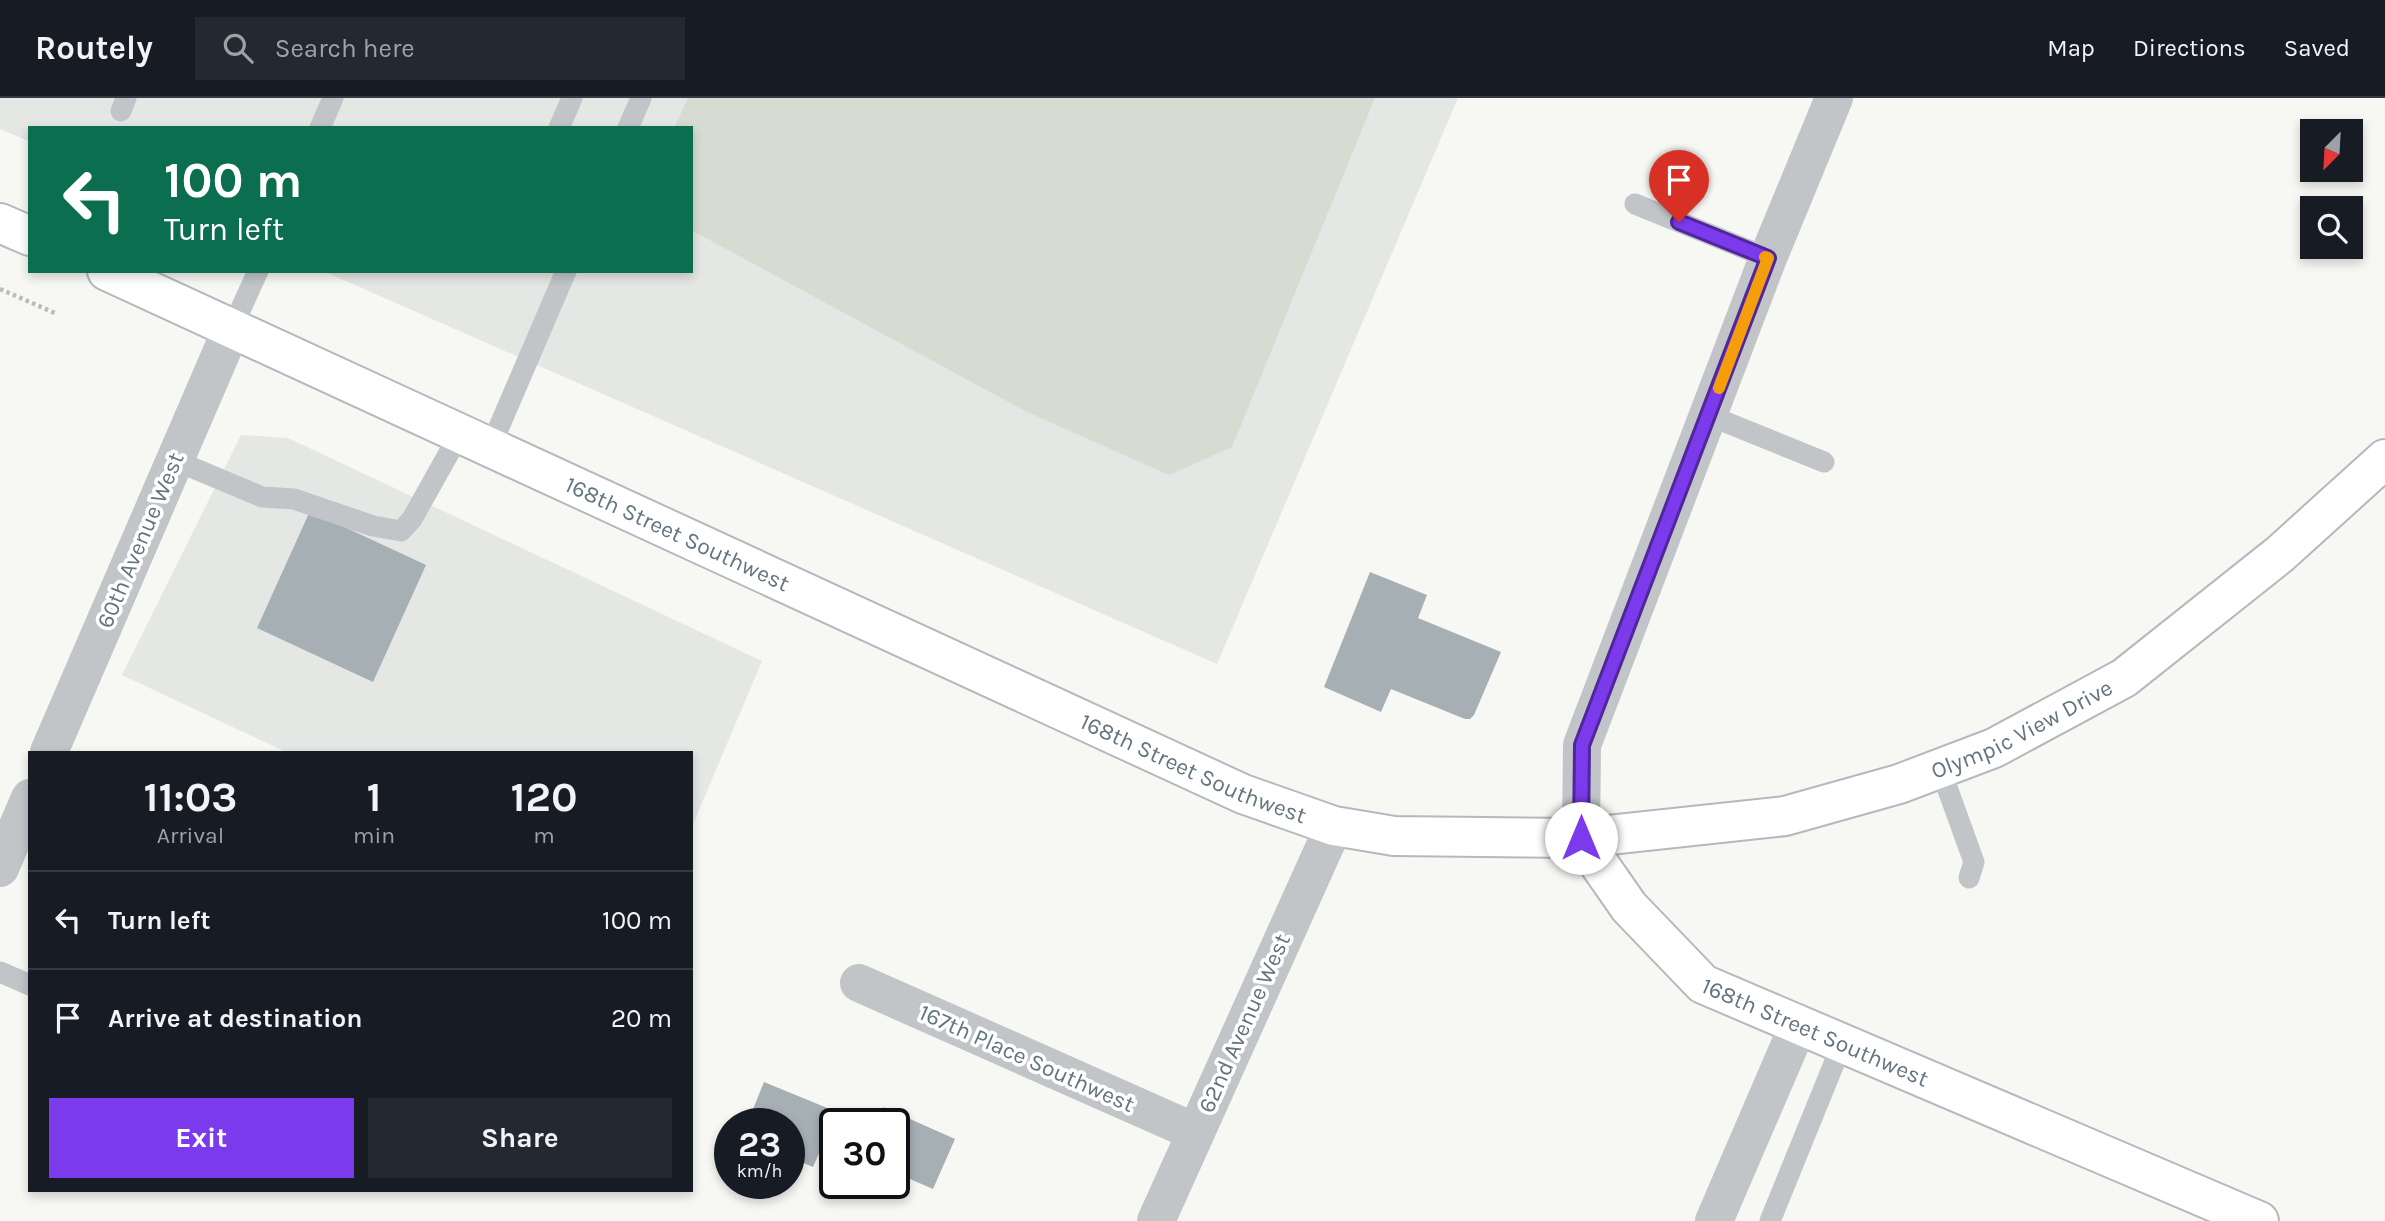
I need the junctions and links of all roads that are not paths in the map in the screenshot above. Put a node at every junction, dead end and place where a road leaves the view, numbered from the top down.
1 (333, 98) edge
2 (572, 98) edge
3 (641, 98) edge
4 (1834, 98) edge
5 (321, 126) edge
6 (560, 126) edge
7 (629, 126) edge
8 (1635, 204) dead end
9 (0, 223) edge
10 (28, 235) edge
11 (1768, 258) junction
12 (111, 273) edge
13 (257, 273) edge
14 (565, 273) edge
15 (232, 328) junction
16 (1708, 415) junction
17 (474, 441) junction
18 (2385, 459) edge
19 (174, 460) junction
20 (1824, 462) dead end
21 (49, 751) edge
22 (1940, 768) junction
23 (28, 803) edge
24 (1334, 826) junction
25 (1581, 838) junction
26 (0, 868) edge
27 (1969, 878) dead end
28 (0, 971) edge
29 (859, 983) dead end
30 (28, 984) edge
31 (1798, 1026) junction
32 (1842, 1044) junction
33 (1195, 1132) junction
34 (1156, 1221) edge
35 (1714, 1221) edge
36 (1770, 1221) edge
37 (2259, 1221) edge

1 - 5 lane
2 - 6 lane
3 - 7 lane
4 - 11 street
8 - 11 lane
9 - 10 main road
11 - 16 street
12 - 15 main road, 168th Street Southwest
13 - 15 lane
14 - 17 lane
15 - 17 main road, 168th Street Southwest
15 - 19 street, 60th Avenue West
16 - 20 lane
16 - 25 street
17 - 19 lane
17 - 24 main road, 168th Street Southwest
18 - 22 main road, Olympic View Drive
19 - 21 street, 60th Avenue West
22 - 25 main road, Olympic View Drive
22 - 27 lane
23 - 26 street
24 - 25 main road, 168th Street Southwest
24 - 33 street, 62nd Avenue West
25 - 31 main road, 168th Street Southwest
28 - 30 lane
29 - 33 street, 167th Place Southwest
31 - 32 main road, 168th Street Southwest
31 - 35 street
32 - 36 lane
32 - 37 main road, 168th Street Southwest
33 - 34 street, 62nd Avenue West

